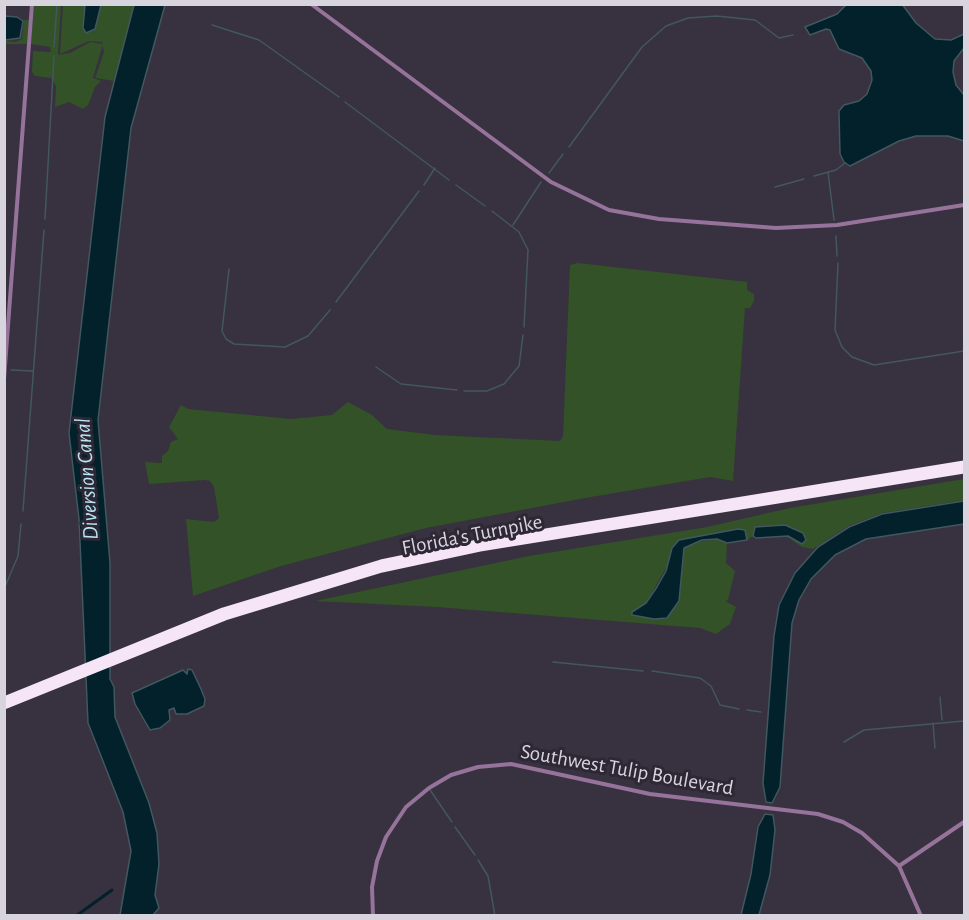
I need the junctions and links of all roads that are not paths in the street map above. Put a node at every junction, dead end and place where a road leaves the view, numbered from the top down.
1 (32, 4) edge
2 (311, 4) edge
3 (964, 205) edge
4 (4, 379) edge
5 (964, 464) edge
6 (964, 470) edge
7 (114, 657) junction
8 (79, 672) junction
9 (4, 700) edge
10 (4, 706) edge
11 (964, 822) edge
12 (899, 866) junction
13 (374, 915) edge
14 (921, 915) edge

1 - 4 street
2 - 3 street
5 - 7 highway, Florida's Turnpike
6 - 7 highway, Florida's Turnpike
7 - 8 highway, Florida's Turnpike
8 - 9 highway, Florida's Turnpike
8 - 10 highway, Florida's Turnpike
11 - 12 street
12 - 13 street, Southwest Tulip Boulevard
12 - 14 street, Southwest Tulip Boulevard

